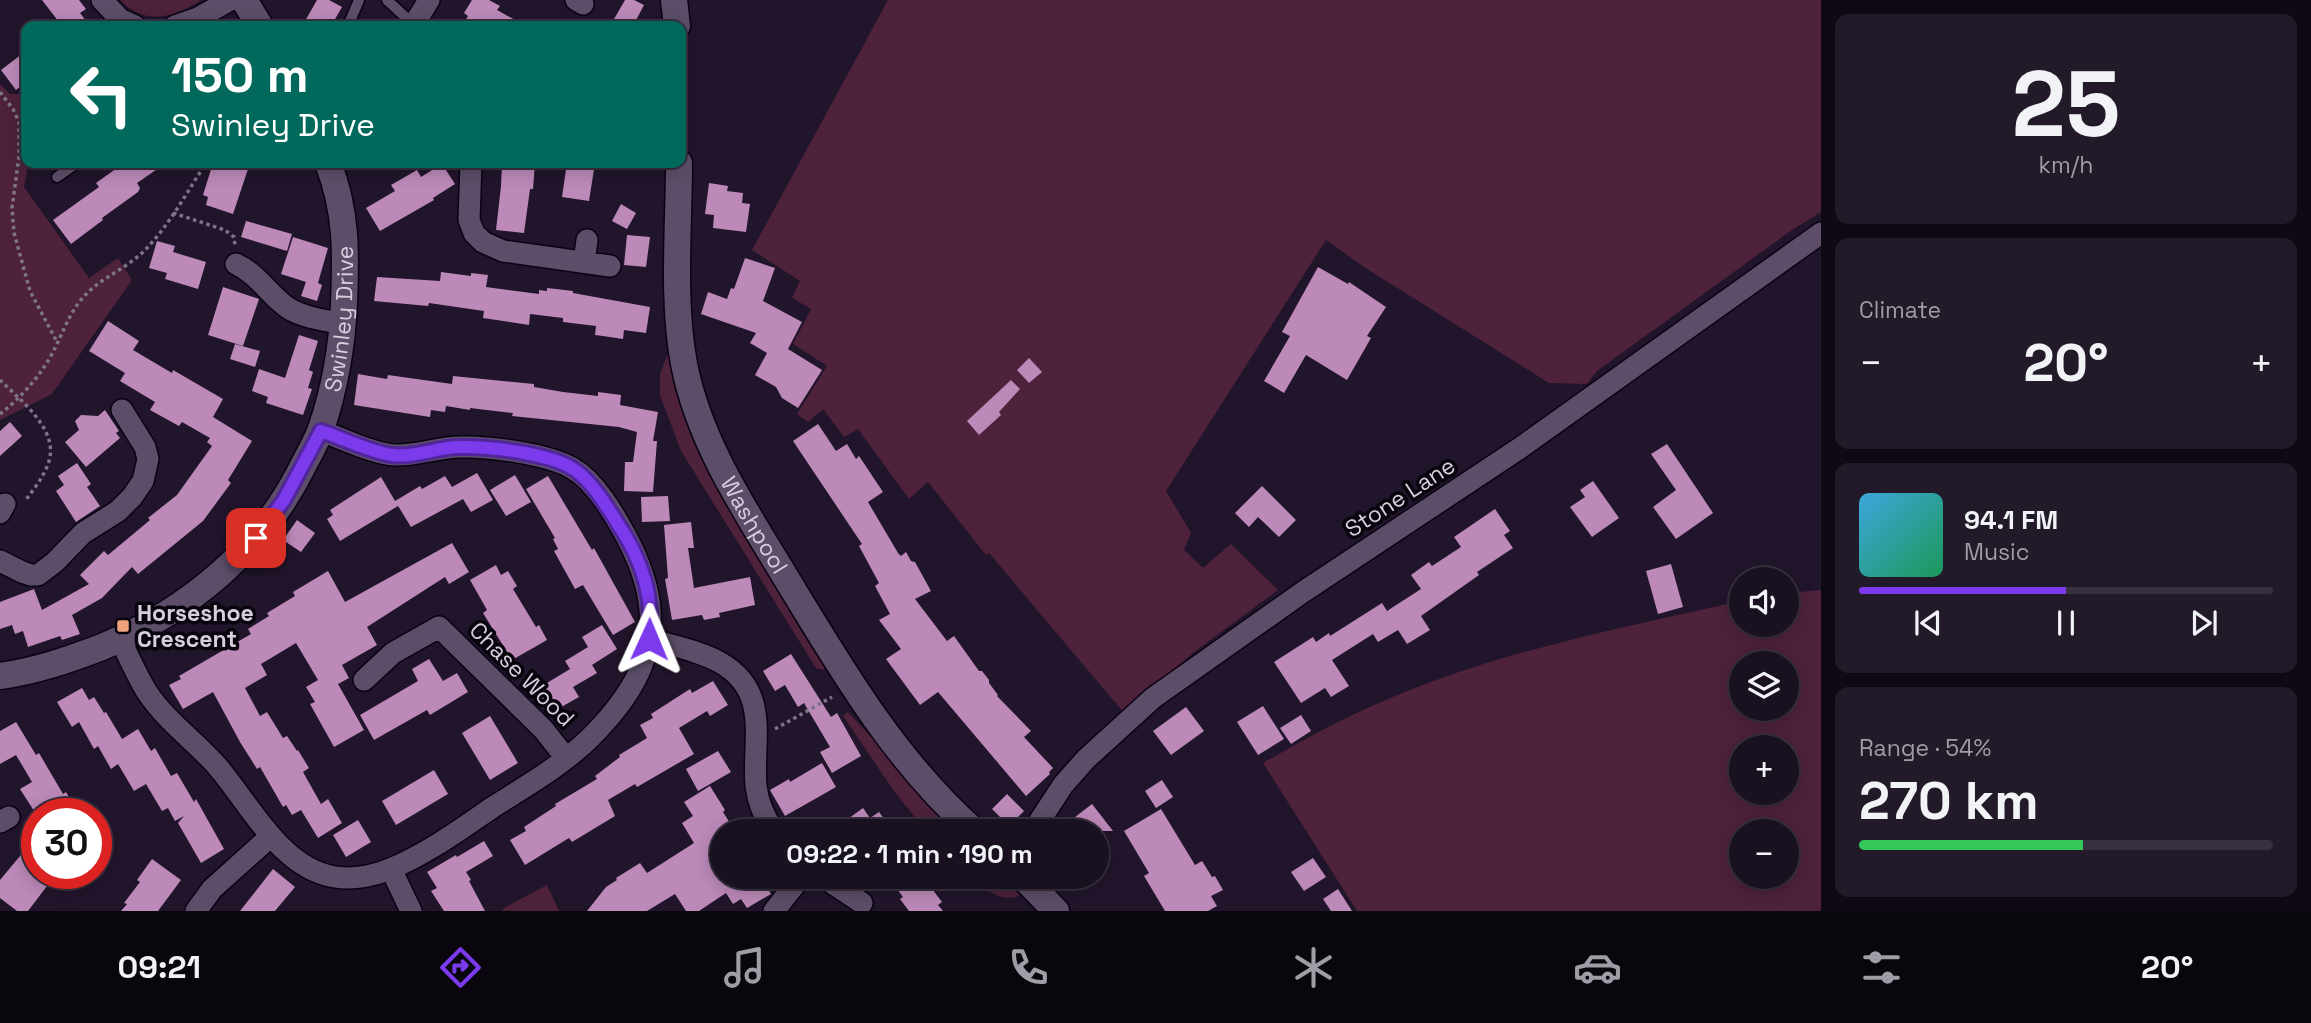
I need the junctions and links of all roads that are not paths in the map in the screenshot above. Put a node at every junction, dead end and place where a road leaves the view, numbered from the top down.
1 (102, 0) edge
2 (230, 0) edge
3 (244, 0) edge
4 (359, 0) edge
5 (387, 0) edge
6 (429, 0) edge
7 (674, 0) edge
8 (124, 21) edge
9 (188, 21) edge
10 (257, 21) edge
11 (350, 21) edge
12 (409, 21) edge
13 (417, 21) edge
14 (676, 21) edge
15 (70, 168) edge
16 (329, 168) edge
17 (471, 168) edge
18 (679, 168) edge
19 (57, 177) dead end
20 (1821, 233) edge
21 (587, 240) dead end
22 (584, 262) junction
23 (236, 264) road end
24 (610, 266) dead end
25 (343, 324) junction
26 (122, 410) dead end
27 (321, 431) junction
28 (0, 561) edge
29 (120, 639) junction
30 (649, 639) junction
31 (0, 676) edge
32 (364, 680) dead end
33 (566, 758) junction
34 (766, 819) edge
35 (962, 819) edge
36 (1041, 819) edge
37 (271, 835) junction
38 (391, 869) junction
39 (791, 889) edge
40 (840, 889) edge
41 (1035, 889) edge
42 (862, 903) dead end
43 (196, 911) edge
44 (411, 911) edge
45 (774, 911) edge
46 (1056, 911) edge

1 - 8 street
2 - 9 street
3 - 10 street
4 - 11 lane
5 - 12 lane
6 - 13 street
7 - 14 street
15 - 19 lane
16 - 25 street, Swinley Drive
17 - 22 street
18 - 35 street, Washpool
20 - 36 street, Stone Lane
21 - 22 street
22 - 24 street
23 - 25 street
25 - 27 street, Swinley Drive
26 - 28 street
27 - 29 street, Swinley Drive
27 - 30 street
29 - 31 street, Swinley Drive
29 - 37 street
30 - 33 street
30 - 34 street
32 - 33 street, Chase Wood
33 - 38 street
37 - 38 street
37 - 43 street
38 - 44 street
39 - 45 street
40 - 42 street
41 - 46 street

